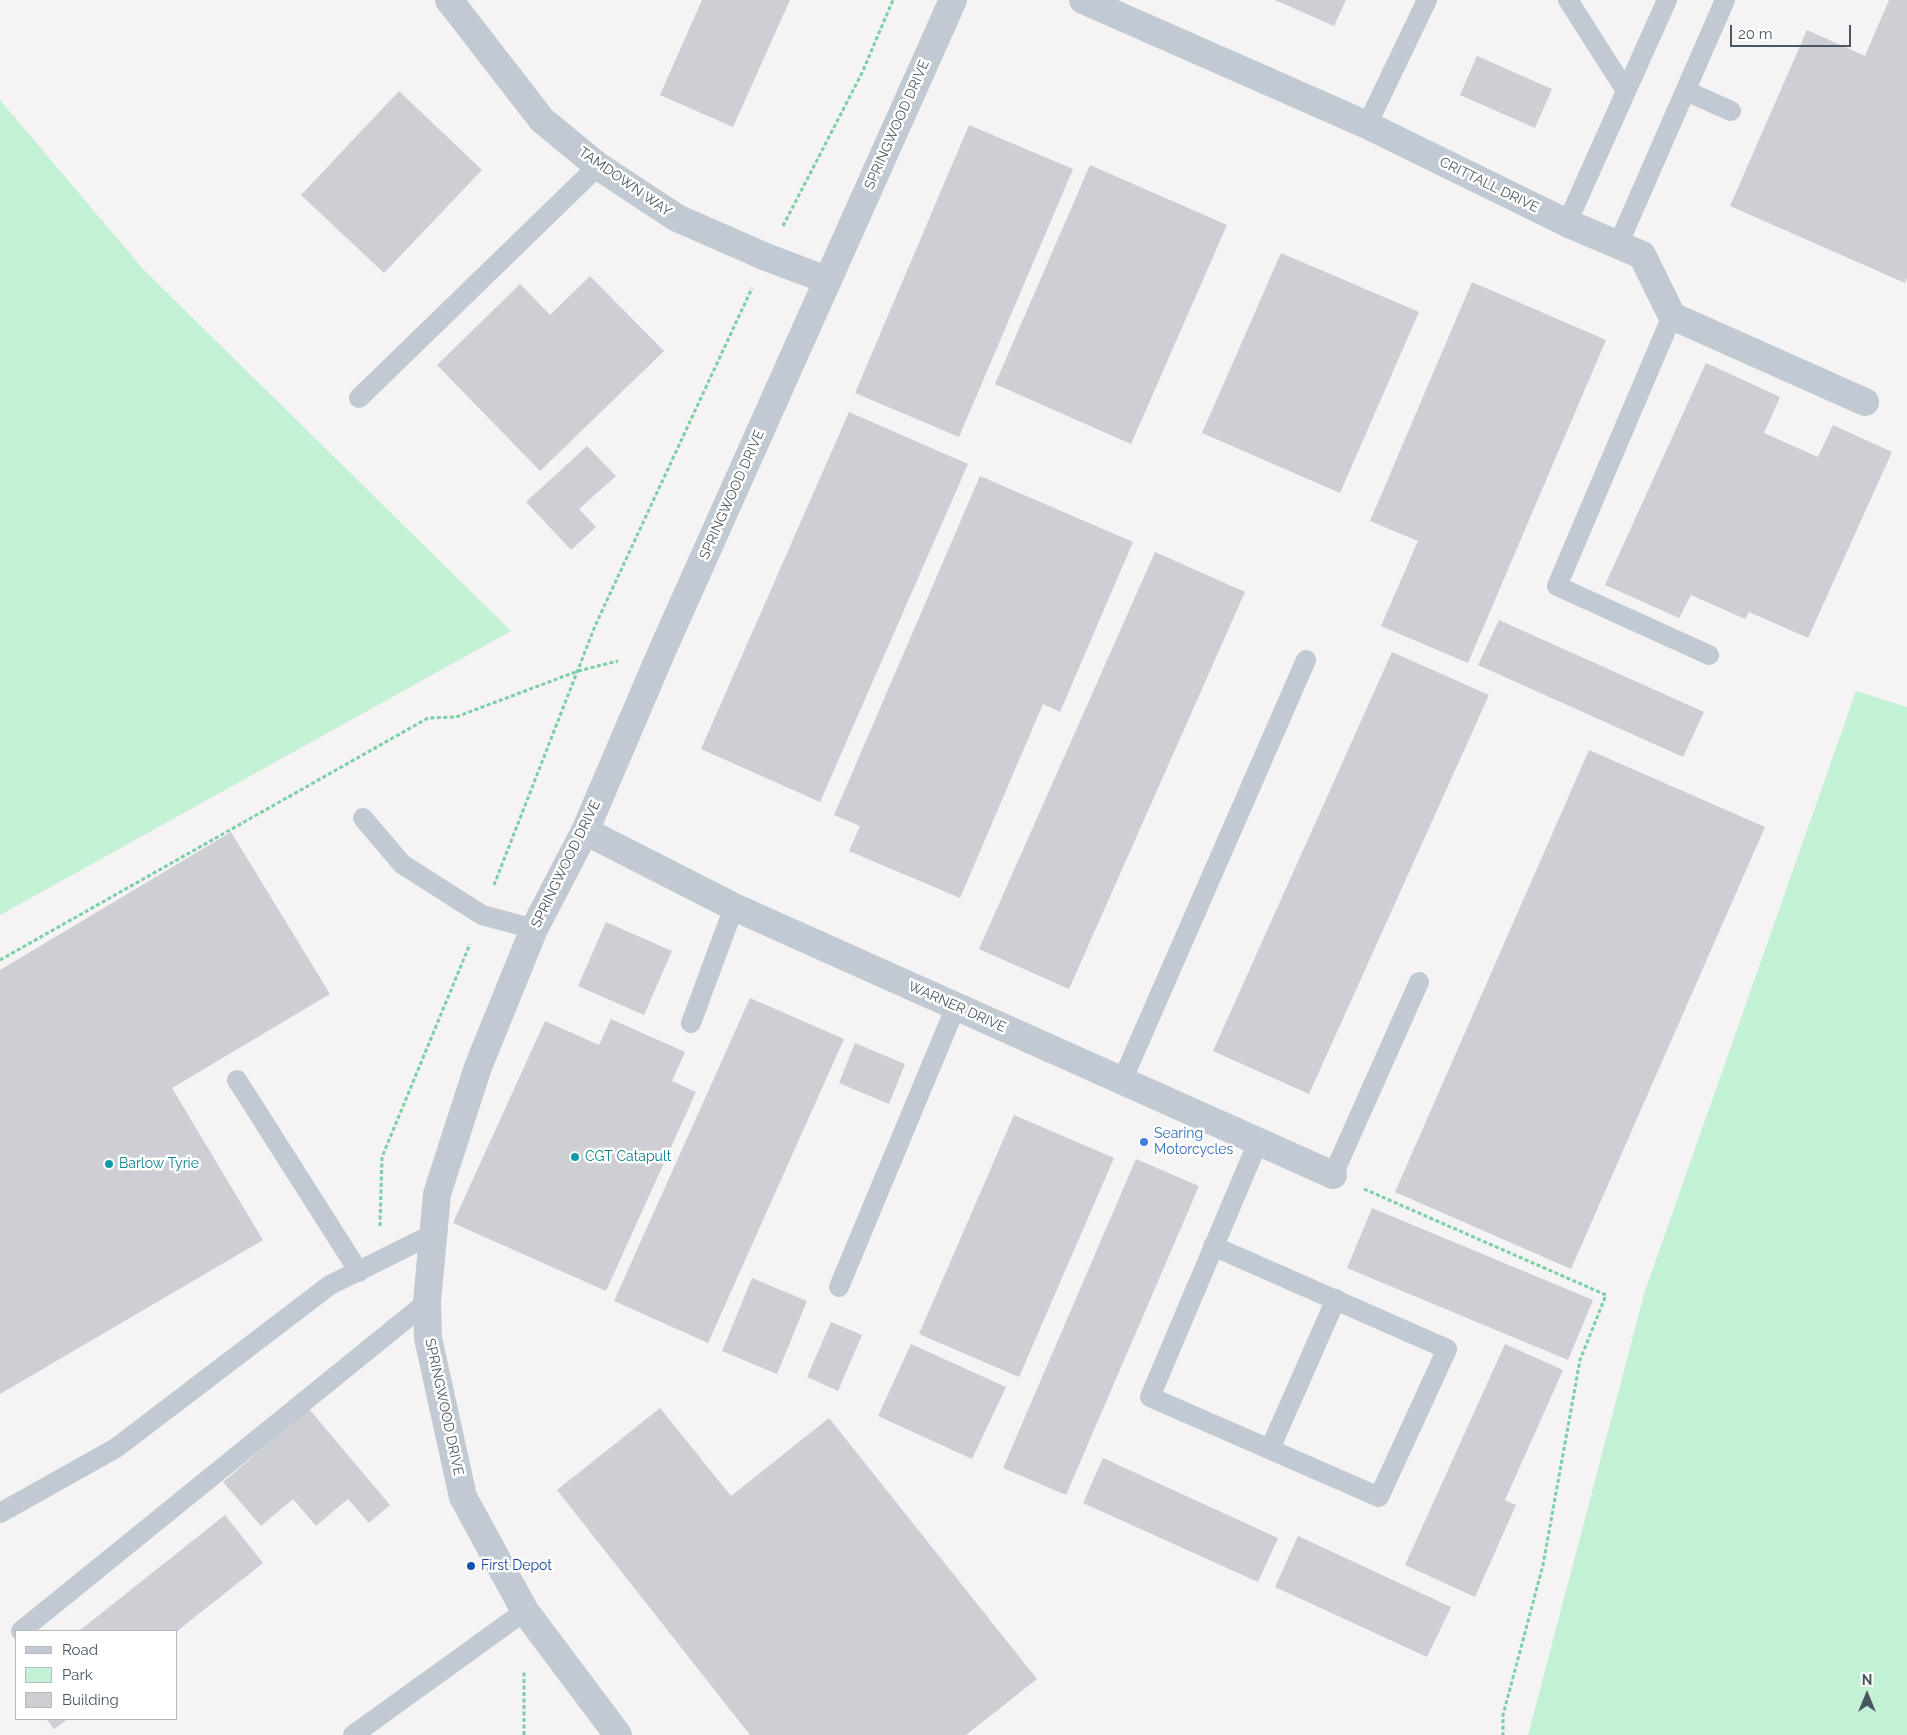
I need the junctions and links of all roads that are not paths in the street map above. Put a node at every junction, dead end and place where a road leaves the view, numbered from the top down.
1 (448, 0) edge
2 (953, 0) edge
3 (1083, 0) edge
4 (1427, 0) edge
5 (1568, 0) edge
6 (1667, 0) edge
7 (1725, 0) edge
8 (1626, 91) junction
9 (1686, 91) junction
10 (1731, 111) dead end
11 (1366, 125) junction
12 (598, 166) junction
13 (1567, 223) junction
14 (1618, 245) junction
15 (827, 280) junction
16 (1672, 316) junction
17 (359, 398) dead end
18 (1865, 402) dead end
19 (1709, 655) dead end
20 (1306, 660) dead end
21 (363, 818) dead end
22 (585, 831) junction
23 (734, 907) junction
24 (534, 929) junction
25 (1419, 982) dead end
26 (956, 1006) junction
27 (691, 1023) dead end
28 (237, 1080) dead end
29 (1122, 1081) junction
30 (1258, 1142) junction
31 (1333, 1175) joint
32 (433, 1234) junction
33 (1213, 1246) junction
34 (359, 1272) junction
35 (839, 1287) dead end
36 (1336, 1300) junction
37 (427, 1302) junction
38 (1270, 1449) junction
39 (0, 1513) edge
40 (525, 1611) junction
41 (23, 1630) edge
42 (353, 1735) edge
43 (618, 1735) edge

1 - 12 street, TAMDOWN WAY
2 - 15 street, SPRINGWOOD DRIVE
3 - 11 street, CRITTALL DRIVE
4 - 11 lane
5 - 8 lane
6 - 8 lane
7 - 9 lane
8 - 13 lane
9 - 10 lane
9 - 14 lane
11 - 13 street, CRITTALL DRIVE
12 - 15 street, TAMDOWN WAY
12 - 17 lane
13 - 14 street, CRITTALL DRIVE
14 - 16 street, CRITTALL DRIVE
15 - 22 street, SPRINGWOOD DRIVE
16 - 18 street
16 - 19 lane
20 - 29 lane
21 - 24 lane
22 - 23 street, WARNER DRIVE
22 - 24 street, SPRINGWOOD DRIVE
23 - 26 street, WARNER DRIVE
23 - 27 lane
24 - 32 street, SPRINGWOOD DRIVE
25 - 31 lane
26 - 29 street, WARNER DRIVE
26 - 35 lane
28 - 34 lane
29 - 30 street, WARNER DRIVE
30 - 31 street, WARNER DRIVE
30 - 33 lane
32 - 34 lane
32 - 37 street, SPRINGWOOD DRIVE
33 - 36 lane
33 - 38 lane
34 - 39 lane
36 - 38 lane
36 - 38 lane
37 - 40 street, SPRINGWOOD DRIVE
37 - 41 lane
40 - 42 lane
40 - 43 street, SPRINGWOOD DRIVE

